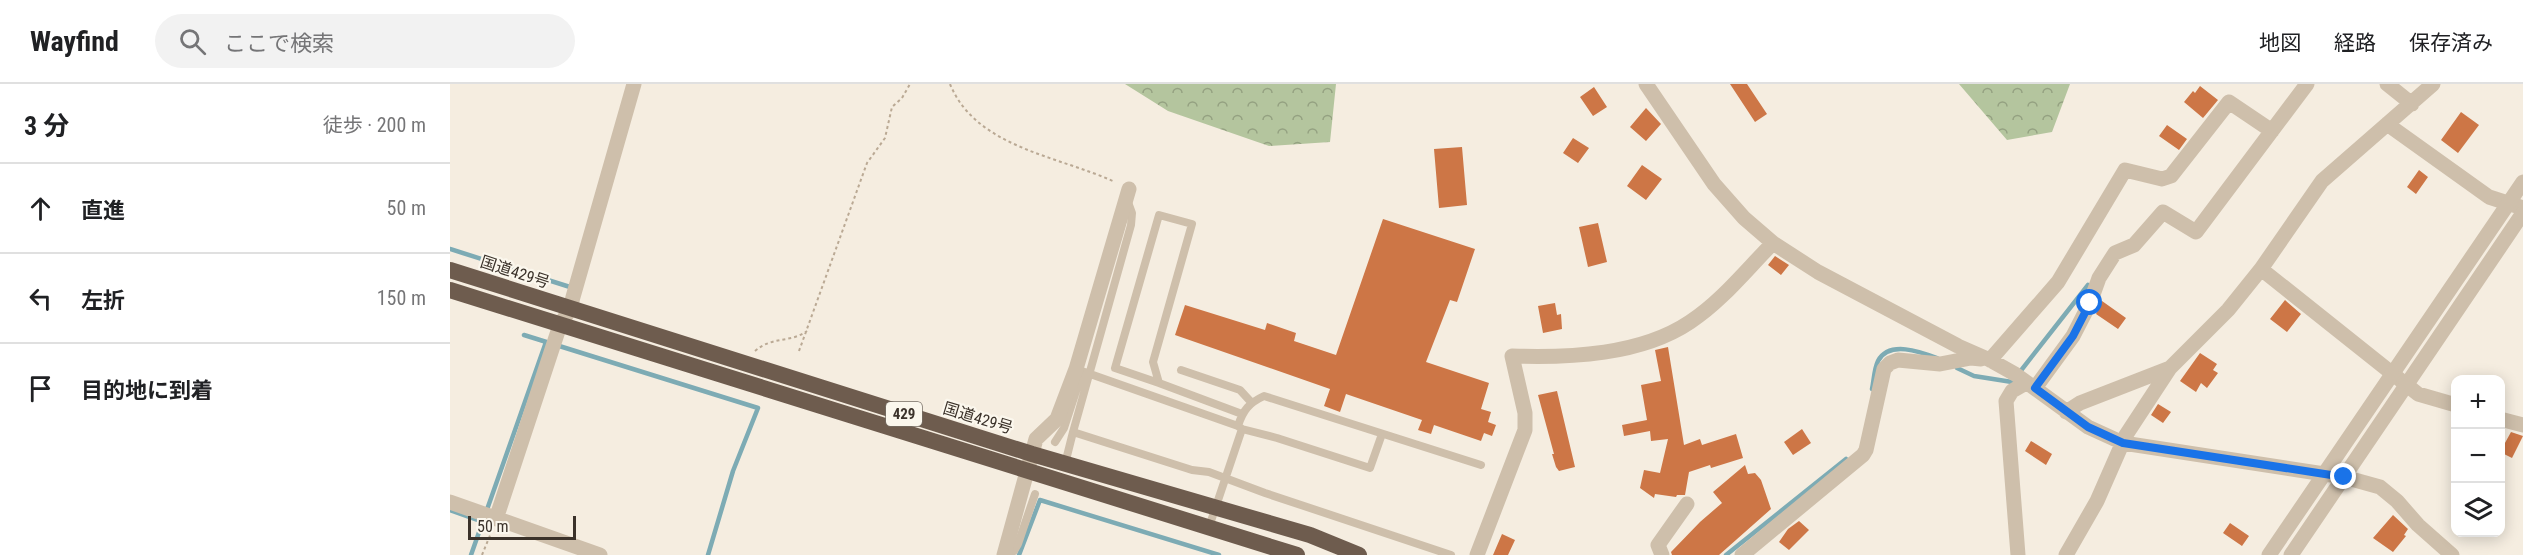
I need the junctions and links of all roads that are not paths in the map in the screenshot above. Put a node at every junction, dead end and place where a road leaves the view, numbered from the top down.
1 (634, 84) edge
2 (1646, 84) edge
3 (2307, 84) edge
4 (2387, 84) edge
5 (2433, 84) edge
6 (2412, 104) junction
7 (2387, 124) junction
8 (2272, 131) junction
9 (2523, 182) edge
10 (1128, 194) road end
11 (2516, 205) edge
12 (2523, 213) edge
13 (1773, 243) junction
14 (2261, 269) junction
15 (450, 270) edge
16 (450, 290) edge
17 (570, 309) junction
18 (560, 325) junction
19 (1990, 360) junction
20 (2170, 368) junction
21 (1181, 370) dead end
22 (1083, 372) junction
23 (2392, 373) junction
24 (2024, 381) junction
25 (1160, 383) junction
26 (2406, 385) junction
27 (1251, 402) junction
28 (2451, 404) edge
29 (2066, 412) junction
30 (1242, 414) junction
31 (2505, 420) edge
32 (2523, 425) edge
33 (1240, 427) junction
34 (1073, 432) junction
35 (1382, 434) junction
36 (1055, 442) dead end
37 (2123, 443) junction
38 (1032, 454) junction
39 (1065, 464) junction
40 (1481, 465) dead end
41 (1028, 471) junction
42 (2324, 474) junction
43 (1225, 477) junction
44 (2344, 477) junction
45 (1035, 494) dead end
46 (450, 502) edge
47 (1687, 504) dead end
48 (1215, 507) junction
49 (490, 517) junction
50 (1209, 527) junction
51 (1263, 550) edge
52 (600, 555) edge
53 (1004, 555) edge
54 (1297, 555) edge
55 (1359, 555) edge
56 (1451, 555) edge
57 (1477, 555) edge
58 (1662, 555) edge
59 (1742, 555) edge
60 (2018, 555) edge
61 (2066, 555) edge
62 (2269, 555) edge
63 (2291, 555) edge
64 (2452, 555) edge

1 - 17 street
2 - 13 street
3 - 8 street
4 - 6 street
5 - 6 street
6 - 7 street
7 - 11 street
7 - 14 street
8 - 19 street
8 - 24 street
9 - 11 street
10 - 22 street
11 - 23 street
12 - 26 street
13 - 19 street
13 - 57 street
14 - 20 street
14 - 23 street
15 - 17 highway, 国道429号 / 429
16 - 18 highway, 429
17 - 18 street
17 - 38 highway, 国道429号 / 429
18 - 41 highway, 429
18 - 49 street
19 - 24 street
19 - 59 street
20 - 29 street
20 - 37 street
21 - 27 lane
22 - 33 lane
22 - 34 lane
22 - 36 lane
22 - 38 street
23 - 26 street
23 - 42 street
24 - 29 street
24 - 60 street
25 - 25 lane
25 - 30 lane
26 - 28 street
26 - 44 street
27 - 30 lane
27 - 35 lane
29 - 37 street
30 - 33 lane
31 - 32 street
33 - 35 lane
33 - 43 lane
34 - 39 lane
34 - 43 lane
35 - 40 lane
37 - 42 street
37 - 61 street
38 - 39 highway, 国道429号 / 429
38 - 41 street
39 - 48 highway, 国道429号 / 429
41 - 50 highway, 429
41 - 53 street
42 - 44 street
42 - 62 street
43 - 48 lane
43 - 56 lane
44 - 63 street
44 - 64 street
45 - 53 lane
46 - 49 street
47 - 58 street
48 - 50 lane
48 - 55 highway, 国道429号 / 429
49 - 52 street
50 - 51 highway, 429
51 - 54 highway, 429

